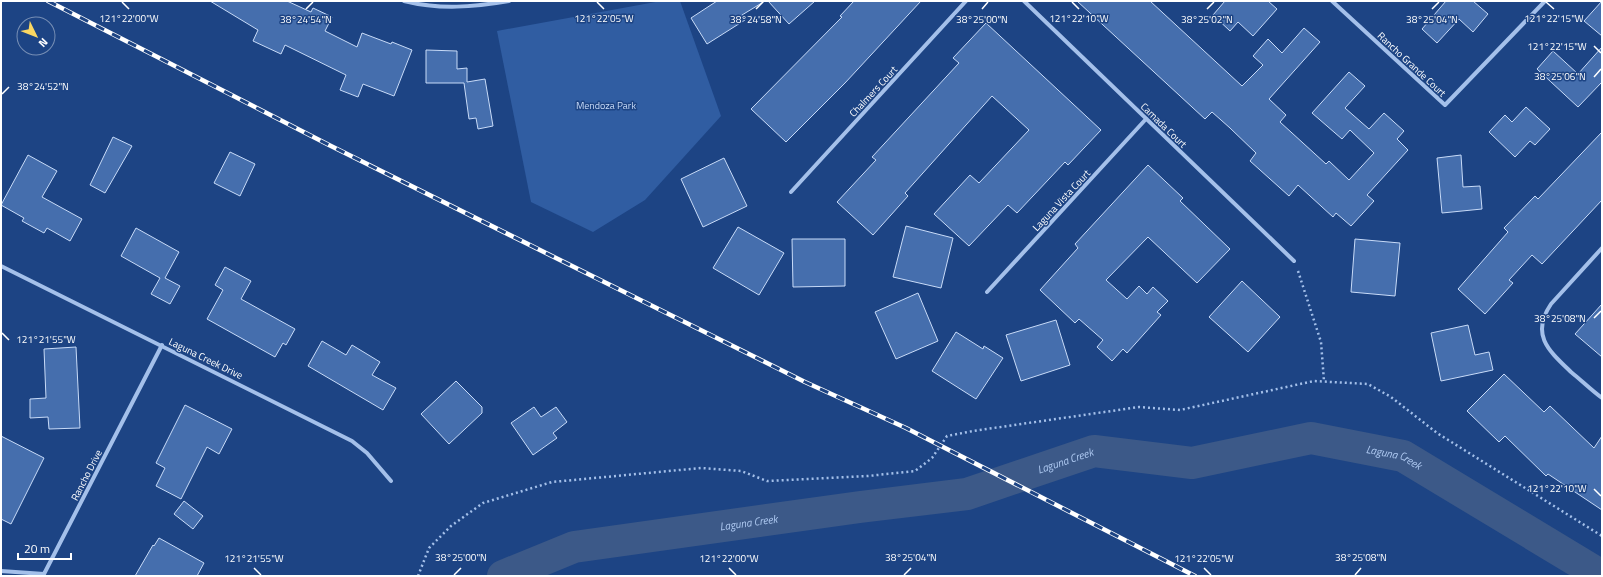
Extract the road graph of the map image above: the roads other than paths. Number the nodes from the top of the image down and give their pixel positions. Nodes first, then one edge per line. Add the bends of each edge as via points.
1 (404, 1) edge
2 (436, 1) edge
3 (509, 1) edge
4 (966, 1) edge
5 (1024, 1) edge
6 (1332, 1) edge
7 (1545, 1) edge
8 (435, 7) junction
9 (1146, 119) junction
10 (791, 192) dead end
11 (1602, 248) edge
12 (1294, 261) road end
13 (1, 266) edge
14 (987, 292) dead end
15 (162, 345) junction
16 (1602, 398) edge
17 (391, 481) dead end
18 (1, 571) edge

1 - 8 street
2 - 8 street
3 - 8 street via 468,7
4 - 10 street, Chalmers Court
5 - 9 street, Camada Court
6 - 7 street, Rancho Grande Court via 1445,105
9 - 12 street, Camada Court
9 - 14 street, Laguna Vista Court
11 - 16 street via 1551,304 1546,312 1542,332 1543,340 1554,356
13 - 15 street, Laguna Creek Drive
15 - 17 street, Laguna Creek Drive via 352,441 367,452
15 - 18 street, Rancho Drive via 44,574

